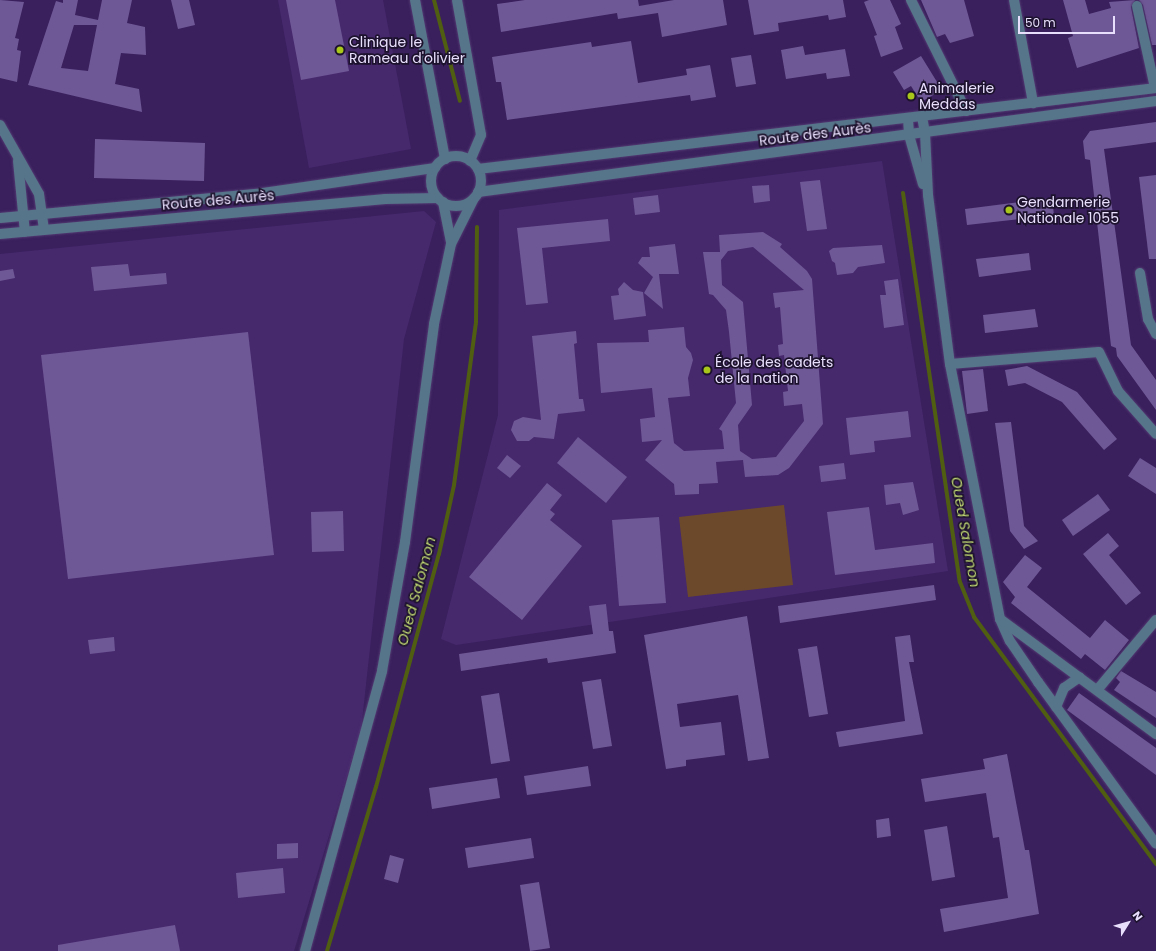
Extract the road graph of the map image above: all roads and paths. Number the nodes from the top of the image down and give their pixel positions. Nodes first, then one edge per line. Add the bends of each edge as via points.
1 (415, 0) edge
2 (457, 0) edge
3 (911, 0) edge
4 (1014, 0) edge
5 (1137, 6) dead end
6 (1156, 88) edge
7 (1156, 101) edge
8 (1033, 103) junction
9 (966, 111) junction
10 (922, 117) junction
11 (908, 119) junction
12 (0, 126) edge
13 (925, 133) junction
14 (909, 135) junction
15 (18, 159) junction
16 (445, 159) junction
17 (470, 161) junction
18 (435, 168) junction
19 (478, 169) junction
20 (476, 195) junction
21 (440, 200) junction
22 (928, 201) junction
23 (42, 214) junction
24 (23, 216) junction
25 (0, 218) edge
26 (44, 230) junction
27 (25, 232) junction
28 (0, 234) edge
29 (451, 244) junction
30 (1140, 273) dead end
31 (1156, 334) edge
32 (950, 364) junction
33 (1154, 428) edge
34 (1000, 619) junction
35 (1156, 620) edge
36 (1080, 676) junction
37 (1098, 688) junction
38 (1056, 707) junction
39 (1156, 734) edge
40 (1156, 844) edge
41 (305, 951) edge

1 - 16 street
2 - 17 street via 481,135
3 - 9 street
4 - 8 street
5 - 6 street, Route des Aurès
6 - 8 street, Route des Aurès
7 - 13 street, Route des Aurès
8 - 9 street, Route des Aurès
9 - 10 street, Route des Aurès
10 - 11 street, Route des Aurès
10 - 13 street
11 - 14 street
11 - 19 street, Route des Aurès
12 - 15 street
13 - 14 street, Route des Aurès
13 - 22 street
14 - 20 street, Route des Aurès
14 - 22 street
15 - 23 street via 39,194
15 - 24 street
16 - 17 street via 458,156
16 - 18 street
17 - 19 street
18 - 21 street via 432,183
18 - 23 street, Route des Aurès via 263,193
19 - 20 street via 481,176
20 - 21 street via 456,206
20 - 29 street
21 - 26 street, Route des Aurès via 385,199
21 - 29 street
22 - 32 street
23 - 24 street, Route des Aurès
23 - 26 street
24 - 25 street, Route des Aurès
24 - 27 street
26 - 27 street, Route des Aurès
27 - 28 street, Route des Aurès
29 - 41 street via 430,346 405,542 391,628 372,708
30 - 31 street via 1148,319
32 - 33 street via 1099,352 1118,391
32 - 34 street
34 - 36 street
34 - 38 street via 1010,641
35 - 37 street
36 - 37 street
36 - 38 street via 1064,688
37 - 39 street
38 - 40 street

